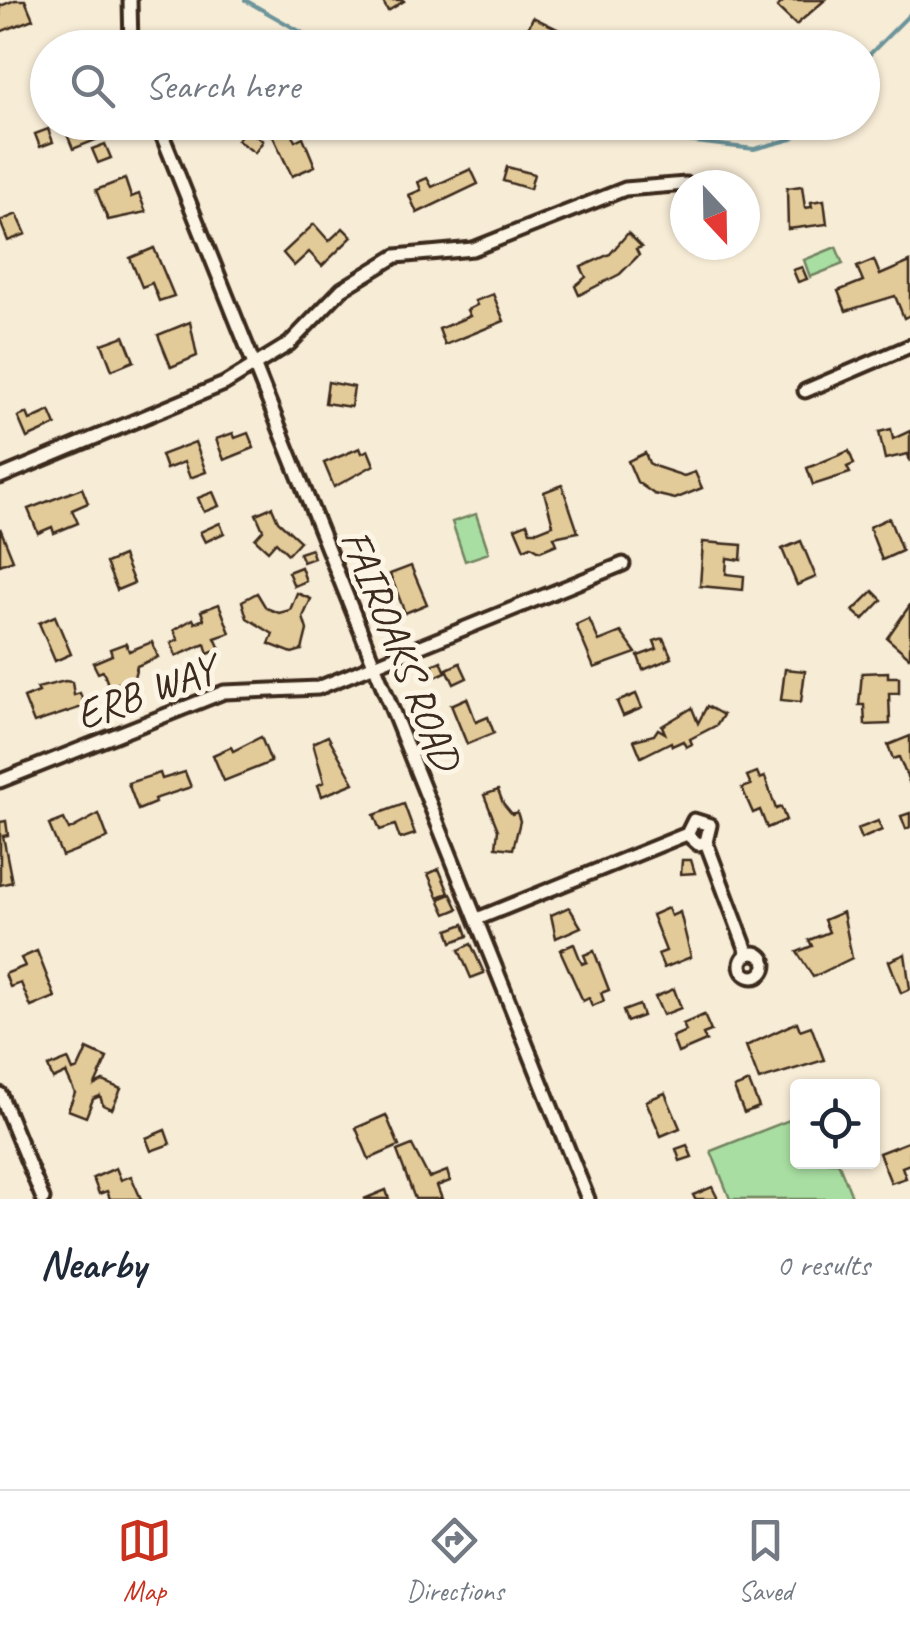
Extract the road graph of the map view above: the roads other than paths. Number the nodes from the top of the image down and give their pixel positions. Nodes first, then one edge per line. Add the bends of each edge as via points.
1 (130, 0) edge
2 (131, 30) edge
3 (164, 140) edge
4 (670, 185) edge
5 (910, 346) edge
6 (254, 366) junction
7 (805, 390) dead end
8 (0, 477) edge
9 (623, 564) dead end
10 (374, 667) junction
11 (0, 781) edge
12 (687, 834) junction
13 (706, 842) junction
14 (477, 920) junction
15 (748, 954) dead end
16 (0, 1094) edge
17 (43, 1199) edge
18 (588, 1199) edge

1 - 2 street
3 - 6 street, FAIROAKS ROAD
4 - 6 street via 625,189 473,249 396,256 342,289 289,344
5 - 7 street
6 - 8 street
6 - 10 street, FAIROAKS ROAD
9 - 10 street, ERB WAY
10 - 11 street, ERB WAY via 318,688 224,692
10 - 14 street, FAIROAKS ROAD
12 - 13 street
12 - 13 street via 688,826 703,820 711,834
12 - 14 street
13 - 15 street
14 - 18 street, FAIROAKS ROAD
16 - 17 street

